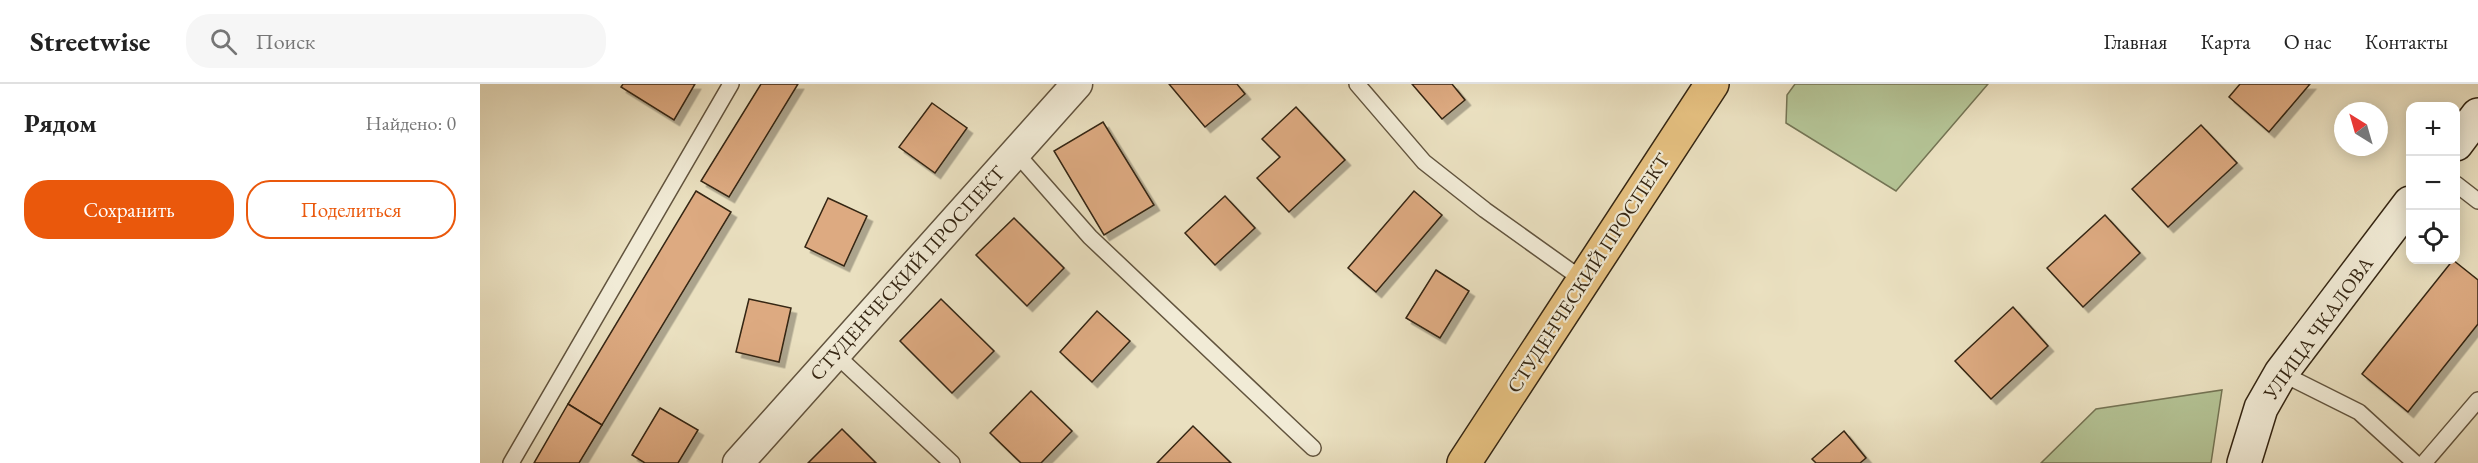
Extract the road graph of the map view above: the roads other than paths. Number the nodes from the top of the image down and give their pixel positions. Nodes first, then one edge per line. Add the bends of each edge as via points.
1 (731, 84) edge
2 (1077, 84) edge
3 (1357, 84) edge
4 (1712, 84) edge
5 (2478, 115) edge
6 (2460, 139) edge
7 (1016, 153) junction
8 (2460, 187) edge
9 (2478, 201) edge
10 (2406, 208) edge
11 (1583, 280) junction
12 (835, 354) junction
13 (2281, 373) junction
14 (2478, 400) edge
15 (1313, 448) dead end
16 (2402, 457) edge
17 (511, 463) edge
18 (738, 463) edge
19 (952, 463) edge
20 (1464, 463) edge
21 (2244, 463) edge
22 (2415, 463) edge
23 (2424, 463) edge

1 - 17 lane
2 - 7 street, СТУДЕНЧЕСКИЙ ПРОСПЕКТ
3 - 11 lane via 1424,162
4 - 11 highway, СТУДЕНЧЕСКИЙ ПРОСПЕКТ
5 - 6 main road
7 - 12 street, СТУДЕНЧЕСКИЙ ПРОСПЕКТ
7 - 15 lane via 1090,237
8 - 9 lane
10 - 13 main road, УЛИЦА ЧКАЛОВА
11 - 20 highway, СТУДЕНЧЕСКИЙ ПРОСПЕКТ
12 - 18 street, СТУДЕНЧЕСКИЙ ПРОСПЕКТ
12 - 19 lane
13 - 16 lane via 2359,411
13 - 21 main road, УЛИЦА ЧКАЛОВА via 2261,408
14 - 23 lane
16 - 22 lane

